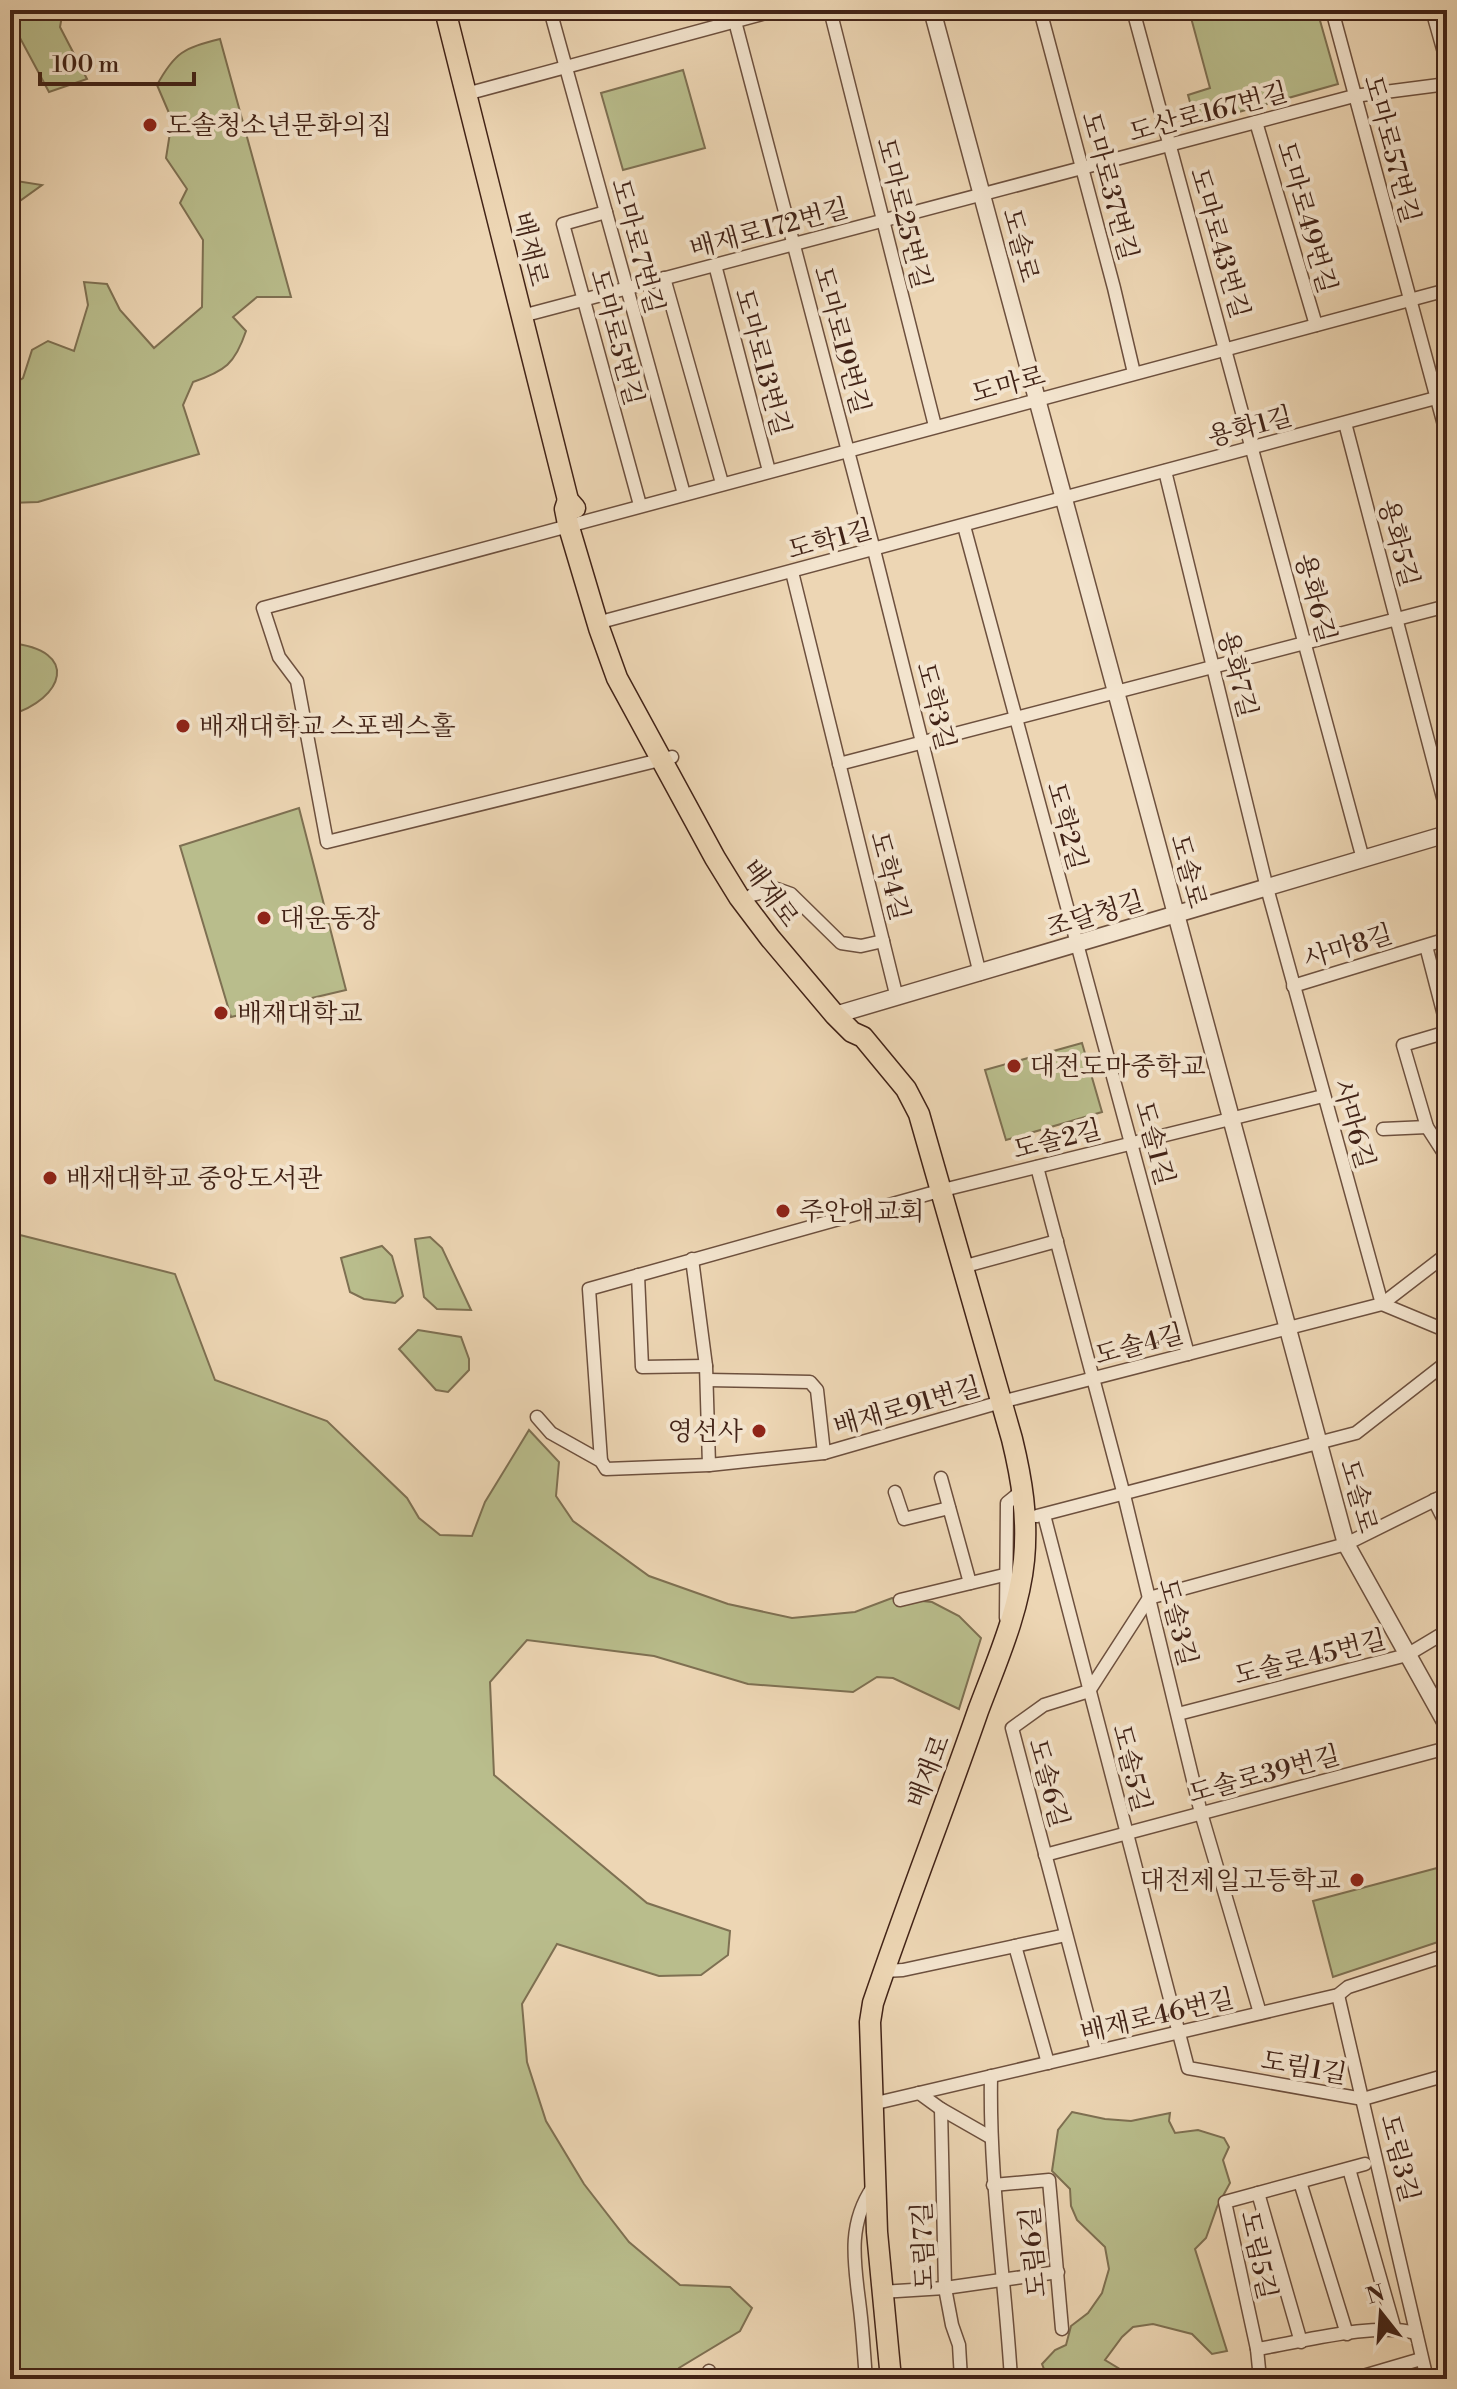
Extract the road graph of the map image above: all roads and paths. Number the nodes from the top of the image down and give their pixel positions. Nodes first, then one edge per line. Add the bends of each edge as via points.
1 (445, 10) edge
2 (550, 10) edge
3 (777, 10) edge
4 (830, 10) edge
5 (932, 10) edge
6 (1040, 10) edge
7 (1133, 10) edge
8 (1332, 10) edge
9 (1432, 10) edge
10 (733, 16) edge
11 (1447, 63) edge
12 (566, 67) junction
13 (1447, 84) edge
14 (466, 94) junction
15 (1354, 96) junction
16 (1256, 122) junction
17 (1170, 145) junction
18 (1082, 168) junction
19 (982, 194) junction
20 (606, 212) junction
21 (883, 220) junction
22 (794, 244) junction
23 (715, 265) junction
24 (664, 278) junction
25 (627, 288) junction
26 (1447, 290) edge
27 (584, 300) junction
28 (1409, 300) junction
29 (522, 316) junction
30 (1316, 325) junction
31 (1227, 349) junction
32 (1134, 373) junction
33 (1442, 397) edge
34 (1037, 399) junction
35 (1345, 423) junction
36 (935, 426) junction
37 (1447, 436) edge
38 (1253, 448) junction
39 (848, 450) junction
40 (769, 471) junction
41 (1165, 471) junction
42 (722, 483) junction
43 (684, 494) junction
44 (1064, 499) junction
45 (640, 505) junction
46 (574, 523) junction
47 (964, 526) junction
48 (874, 550) junction
49 (792, 572) junction
50 (1447, 606) edge
51 (608, 620) junction
52 (1396, 620) junction
53 (1306, 643) junction
54 (1213, 667) junction
55 (1116, 692) junction
56 (1015, 718) junction
57 (922, 743) junction
58 (667, 759) junction
59 (839, 764) junction
60 (1447, 813) edge
61 (1447, 834) edge
62 (1363, 859) junction
63 (1267, 888) junction
64 (752, 895) junction
65 (1176, 915) junction
66 (1447, 939) edge
67 (883, 941) junction
68 (1078, 945) junction
69 (1426, 946) junction
70 (980, 974) junction
71 (1293, 986) junction
72 (897, 998) junction
73 (842, 1014) junction
74 (1447, 1030) edge
75 (1323, 1096) junction
76 (1231, 1118) junction
77 (1427, 1127) junction
78 (1383, 1129) dead end
79 (1132, 1143) junction
80 (1447, 1158) edge
81 (1037, 1167) junction
82 (939, 1191) junction
83 (1057, 1241) junction
84 (1447, 1254) edge
85 (692, 1259) junction
86 (962, 1267) junction
87 (638, 1275) junction
88 (1382, 1304) junction
89 (1288, 1328) junction
90 (1447, 1331) edge
91 (1188, 1354) junction
92 (1447, 1362) edge
93 (706, 1366) junction
94 (1092, 1379) junction
95 (707, 1380) junction
96 (1001, 1402) junction
97 (537, 1417) dead end
98 (1319, 1443) junction
99 (824, 1453) junction
100 (601, 1461) junction
101 (709, 1465) junction
102 (941, 1478) dead end
103 (1024, 1489) junction
104 (895, 1492) dead end
105 (1447, 1494) edge
106 (1124, 1495) junction
107 (1434, 1500) junction
108 (949, 1508) junction
109 (1035, 1517) junction
110 (1447, 1526) edge
111 (1346, 1544) junction
112 (1004, 1575) junction
113 (970, 1583) junction
114 (1149, 1598) junction
115 (900, 1600) dead end
116 (1447, 1631) edge
117 (1006, 1633) junction
118 (1407, 1655) junction
119 (1089, 1691) junction
120 (1178, 1714) junction
121 (1447, 1725) edge
122 (1447, 1748) edge
123 (1201, 1813) junction
124 (1126, 1835) junction
125 (1045, 1855) junction
126 (1066, 1935) junction
127 (1015, 1946) junction
128 (1447, 1955) edge
129 (884, 1971) junction
130 (1338, 1995) junction
131 (1260, 2013) junction
132 (1178, 2032) junction
133 (1097, 2051) junction
134 (1048, 2063) junction
135 (1447, 2075) edge
136 (991, 2076) junction
137 (919, 2093) junction
138 (1363, 2099) junction
139 (872, 2104) junction
140 (941, 2109) junction
141 (990, 2137) junction
142 (1365, 2164) dead end
143 (1349, 2169) junction
144 (1300, 2182) junction
145 (875, 2185) junction
146 (993, 2185) junction
147 (1258, 2193) junction
148 (877, 2232) junction
149 (853, 2239) junction
150 (1058, 2272) junction
151 (1001, 2278) junction
152 (945, 2288) junction
153 (881, 2292) junction
154 (1062, 2329) dead end
155 (1395, 2330) junction
156 (1416, 2333) junction
157 (1347, 2334) junction
158 (1301, 2342) junction
159 (1257, 2349) junction
160 (1421, 2359) junction
161 (866, 2379) edge
162 (891, 2379) edge
163 (961, 2379) edge
164 (1011, 2379) edge
165 (1260, 2379) edge
166 (1353, 2379) edge
167 (1427, 2379) edge

1 - 14 main road, 배재로
2 - 12 street, 도마로7번길
3 - 10 street
4 - 21 street, 도마로25번길
5 - 19 street, 도솔로
6 - 18 street, 도마로37번길
7 - 17 street, 도마로43번길
8 - 15 street, 도마로57번길
9 - 11 street
10 - 12 street
10 - 22 street, 도마로19번길
12 - 14 street
12 - 20 street, 도마로7번길
13 - 15 street, 도산로167번길
14 - 29 main road, 배재로
15 - 16 street, 도산로167번길
15 - 28 street, 도마로57번길
16 - 17 street, 도산로167번길
16 - 30 street, 도마로49번길
17 - 18 street, 도산로167번길
17 - 31 street, 도마로43번길
18 - 19 street, 도산로167번길
18 - 32 street, 도마로37번길
19 - 21 street, 배재로172번길
19 - 34 street, 도솔로
20 - 25 street, 도마로7번길
20 - 27 street, 도마로5번길 via 563,224
21 - 22 street, 배재로172번길
21 - 36 street, 도마로25번길
22 - 23 street, 배재로172번길
22 - 39 street, 도마로19번길
23 - 24 street, 배재로172번길
23 - 40 street, 도마로13번길
24 - 25 street, 배재로172번길
24 - 42 street
25 - 27 street, 배재로172번길
25 - 43 street, 도마로7번길
26 - 28 street, 도마로
27 - 29 street, 배재로172번길
27 - 45 street, 도마로5번길
28 - 30 street, 도마로
28 - 33 street, 도마로57번길
29 - 46 main road, 배재로
30 - 31 street, 도마로
31 - 32 street, 도마로
31 - 38 street, 용화6길
32 - 34 street, 도마로
33 - 35 street, 용화1길
33 - 37 street, 도마로57번길
34 - 36 street, 도마로
34 - 44 street, 도솔로
35 - 38 street, 용화1길
35 - 52 street, 용화5길
36 - 39 street, 도마로
38 - 41 street, 용화1길
38 - 53 street, 용화6길
39 - 40 street, 도마로
39 - 48 street, 도학3길
40 - 42 street, 도마로
41 - 44 street, 용화1길
41 - 54 street, 용화7길
42 - 43 street, 도마로
43 - 45 street, 도마로
44 - 47 street, 도학1길
44 - 55 street, 도솔로
45 - 46 street, 도마로
46 - 51 main road, 배재로
46 - 58 main road, 배재로 via 617,678
46 - 58 street via 263,608 279,657 297,681 327,842
47 - 48 street, 도학1길
47 - 56 street, 도학2길
48 - 49 street, 도학1길
48 - 57 street, 도학3길
49 - 51 street, 도학1길
49 - 59 street, 도학4길
50 - 52 street
51 - 58 main road, 배재로
52 - 53 street
52 - 60 street, 용화5길
53 - 54 street
53 - 62 street, 용화6길
54 - 55 street
54 - 63 street, 용화7길
55 - 56 street
55 - 65 street, 도솔로
56 - 57 street
56 - 68 street, 도학2길
57 - 59 street
57 - 70 street, 도학3길
58 - 64 main road, 배재로
58 - 73 main road, 배재로 via 739,897
59 - 67 street, 도학4길
61 - 62 street, 조달청길
62 - 63 street, 조달청길
63 - 65 street, 조달청길
63 - 71 street, 사마6길
64 - 67 street via 777,889 791,894 841,943
64 - 73 main road, 배재로
65 - 68 street, 조달청길
65 - 76 street, 도솔로
66 - 69 street
67 - 72 street, 도학4길
68 - 70 street, 조달청길
68 - 79 street, 도솔1길
69 - 71 street, 사마8길
69 - 74 street, 사마8길
70 - 72 street, 조달청길
71 - 75 street, 사마6길
72 - 73 street, 조달청길
73 - 82 main road, 배재로 via 852,1032 863,1037 906,1089 919,1114
74 - 77 street via 1403,1045
75 - 76 street, 도솔2길
75 - 88 street, 사마6길
76 - 79 street, 도솔2길
76 - 89 street, 도솔로
77 - 78 street
77 - 80 street
79 - 81 street, 도솔2길
79 - 91 street, 도솔1길
81 - 82 street, 도솔2길
81 - 83 street, 도솔3길
82 - 85 street
82 - 86 main road, 배재로
83 - 86 street
83 - 94 street, 도솔3길
84 - 88 street
85 - 87 street
85 - 93 street
86 - 96 main road, 배재로
87 - 93 street via 642,1367
87 - 100 street via 589,1289
88 - 89 street, 도솔4길
88 - 90 street
89 - 91 street, 도솔4길
89 - 98 street, 도솔로
91 - 94 street, 도솔4길
92 - 98 street via 1356,1433
93 - 95 street
94 - 96 street, 도솔4길
94 - 106 street, 도솔3길
95 - 99 street, 배재로91번길 via 810,1382 817,1390
95 - 101 street
96 - 99 street, 배재로91번길
96 - 103 main road, 배재로
97 - 100 street, 배재로91번길 via 551,1433
98 - 106 street
98 - 111 street, 도솔로
99 - 101 street, 배재로91번길
100 - 101 street, 배재로91번길 via 606,1469
102 - 108 street
103 - 109 main road, 배재로
103 - 112 street via 1007,1503
104 - 108 street via 904,1519
105 - 107 street
106 - 109 street
106 - 114 street, 도솔3길
107 - 110 street
107 - 111 street
108 - 113 street
109 - 117 main road, 배재로
109 - 119 street, 도솔5길
111 - 114 street
111 - 118 street, 도솔로
112 - 113 street
112 - 117 street
113 - 115 street
114 - 119 street
114 - 120 street, 도솔3길
116 - 118 street, 도솔로45번길
117 - 129 main road, 배재로
118 - 120 street, 도솔로45번길
118 - 121 street, 도솔로
119 - 124 street, 도솔5길
119 - 125 street, 도솔6길 via 1044,1705 1012,1728
120 - 123 street, 도솔3길
122 - 123 street, 도솔로39번길
123 - 124 street, 도솔로39번길
123 - 131 street, 도솔3길
124 - 125 street, 도솔로39번길
124 - 132 street, 도솔5길
125 - 126 street, 도솔6길
126 - 127 street
126 - 133 street, 도솔6길
127 - 129 street
127 - 134 street
128 - 130 street, 배재로46번길 via 1348,1987
129 - 139 main road, 배재로 via 870,2022
130 - 131 street, 배재로46번길
130 - 138 street, 도림3길
131 - 132 street, 배재로46번길
132 - 133 street, 배재로46번길
132 - 138 street, 도림1길 via 1188,2068
133 - 134 street, 배재로46번길
134 - 136 street, 배재로46번길
135 - 138 street, 도림1길
136 - 137 street, 배재로46번길
136 - 141 street, 도림6길
137 - 139 street, 배재로46번길
137 - 140 street
138 - 156 street, 도림3길
139 - 145 main road, 배재로
140 - 141 street
140 - 152 street, 도림7길
141 - 146 street, 도림6길
142 - 143 street, 도림5길
143 - 144 street, 도림5길
143 - 155 street
144 - 147 street, 도림5길
144 - 157 street
145 - 148 main road, 배재로
145 - 149 street via 864,2200
146 - 150 street, 도림6길 via 1049,2180
146 - 151 street, 도림6길
147 - 158 street, 도림5길
147 - 159 street, 도림5길 via 1225,2202
148 - 149 street via 867,2227
148 - 153 main road, 배재로
149 - 161 street
150 - 151 street
150 - 154 street, 도림6길
151 - 152 street
151 - 164 street, 도림6길
152 - 153 street
152 - 163 street, 도림7길
153 - 162 main road, 배재로
155 - 156 street
155 - 157 street
156 - 160 street, 도림3길
157 - 158 street
158 - 159 street
159 - 165 street, 도림5길
160 - 166 street
160 - 167 street, 도림3길

